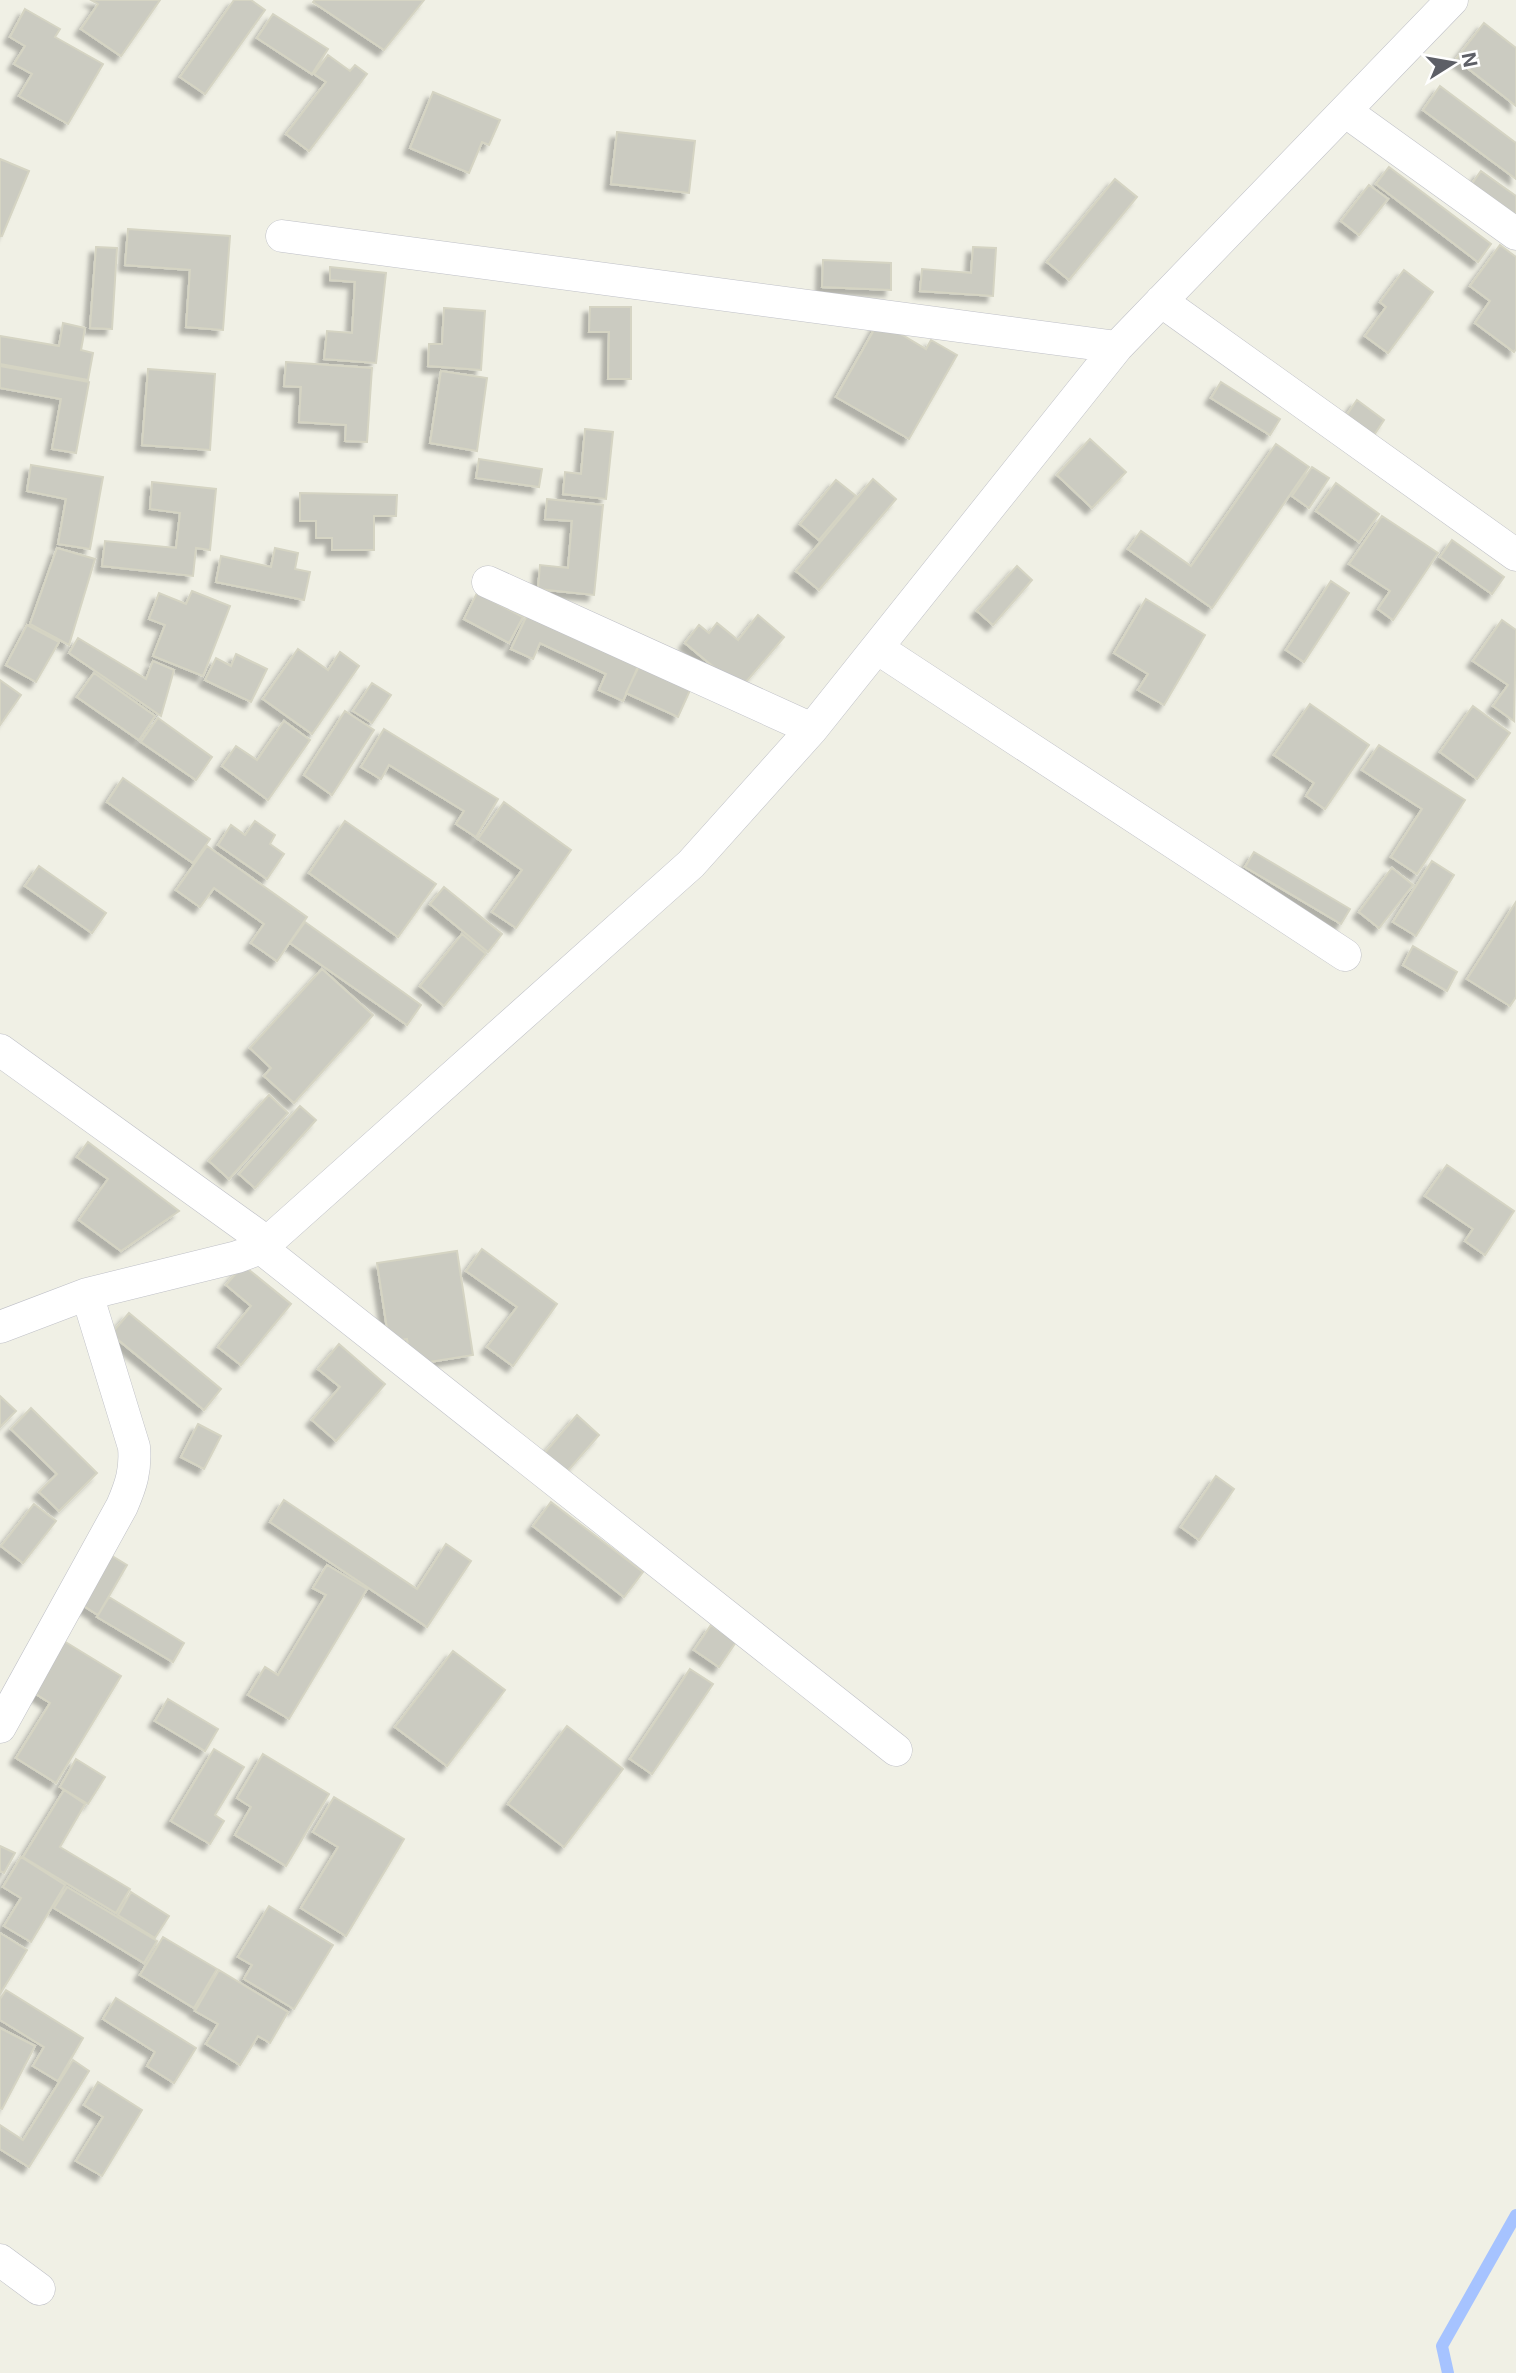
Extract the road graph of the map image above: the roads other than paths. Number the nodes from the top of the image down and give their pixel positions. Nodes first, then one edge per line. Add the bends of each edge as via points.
1 (1452, 0) edge
2 (1345, 111) junction
3 (1516, 234) edge
4 (282, 236) dead end
5 (1161, 302) junction
6 (1117, 346) junction
7 (1516, 555) edge
8 (488, 582) dead end
9 (877, 648) junction
10 (812, 729) junction
11 (1345, 955) dead end
12 (0, 1050) edge
13 (265, 1246) junction
14 (87, 1294) junction
15 (8, 1315) edge
16 (0, 1727) edge
17 (896, 1750) dead end
18 (0, 2260) edge
19 (39, 2289) dead end

1 - 2 street
2 - 3 street
2 - 5 street
4 - 6 street
5 - 6 street
5 - 7 street
6 - 9 street
8 - 10 street
9 - 10 street
9 - 11 street
10 - 13 street via 691,864
12 - 13 street
13 - 14 street
13 - 17 street
14 - 15 street
14 - 16 street via 134,1447 133,1482
18 - 19 street

